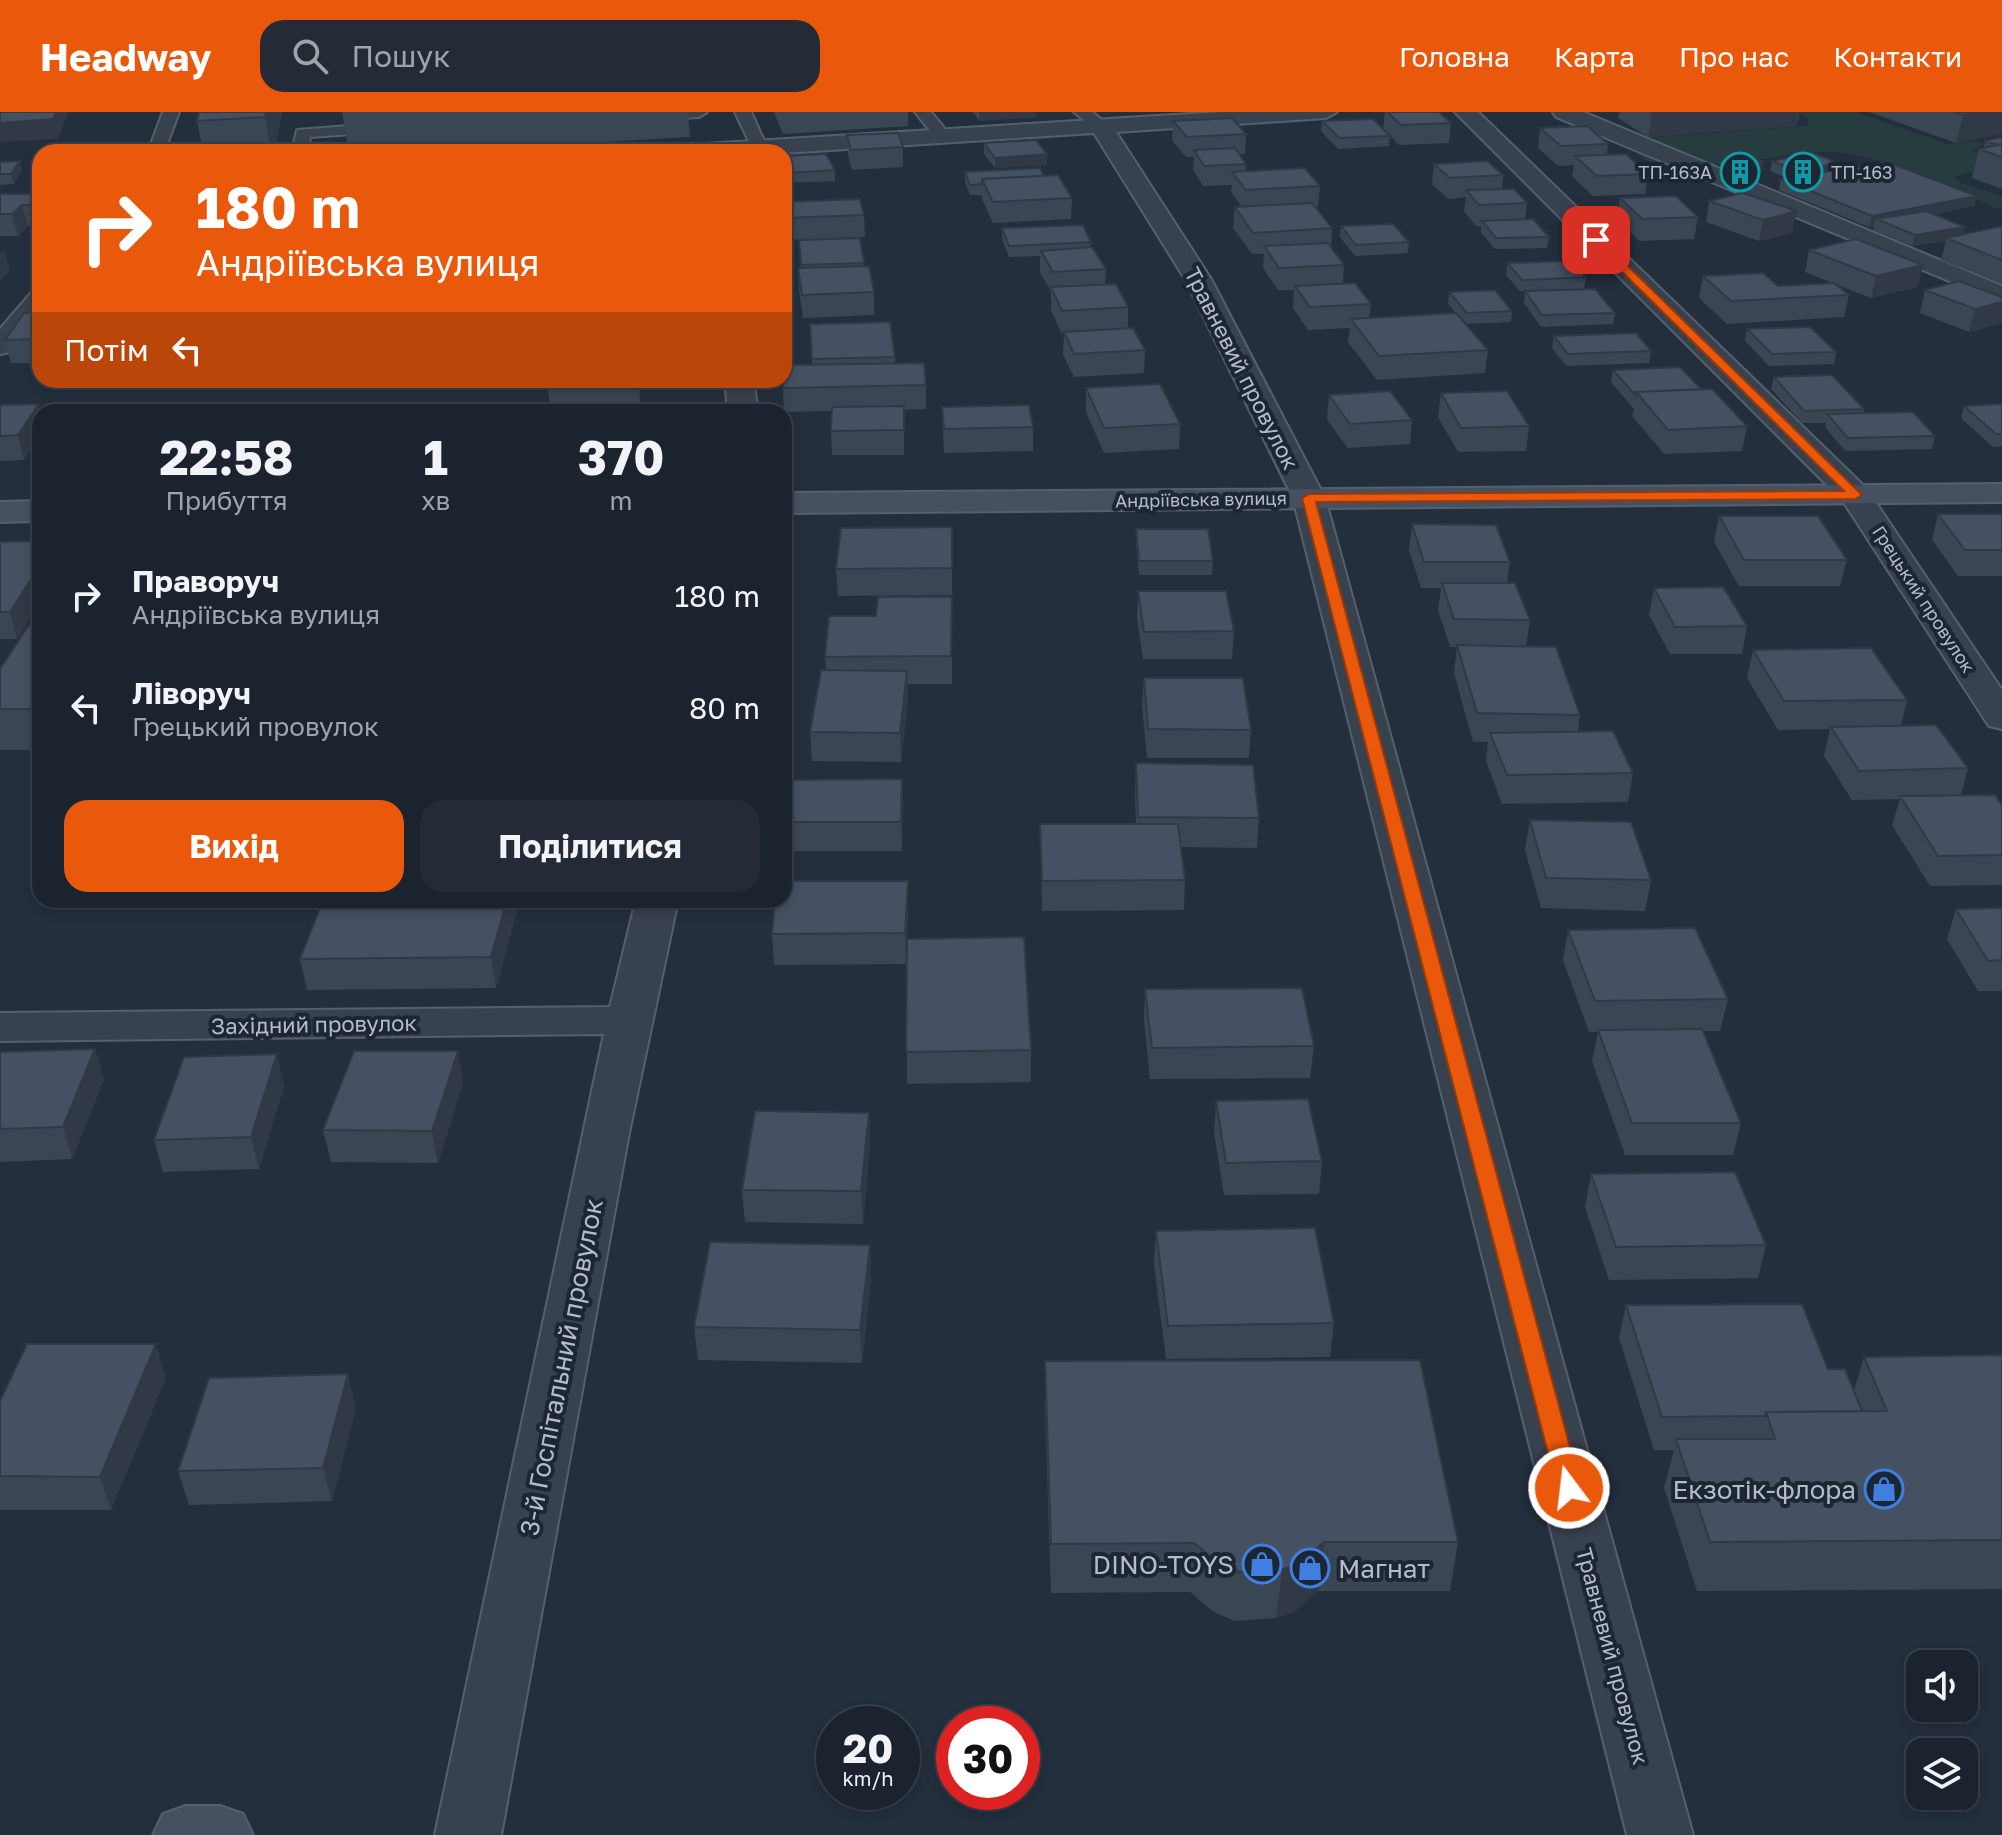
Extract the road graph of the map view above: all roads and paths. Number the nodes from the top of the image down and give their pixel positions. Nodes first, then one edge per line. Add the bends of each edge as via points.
1 (171, 112) edge
2 (308, 112) edge
3 (699, 112) edge
4 (743, 112) edge
5 (923, 112) edge
6 (1326, 112) edge
7 (1466, 112) edge
8 (1564, 112) edge
9 (623, 116) dead end
10 (1091, 119) edge
11 (409, 127) dead end
12 (303, 133) junction
13 (941, 134) junction
14 (159, 144) edge
15 (301, 144) edge
16 (758, 144) edge
17 (792, 145) edge
18 (2002, 295) edge
19 (32, 311) edge
20 (0, 346) edge
21 (2002, 493) edge
22 (1855, 495) junction
23 (1309, 498) junction
24 (792, 503) edge
25 (32, 511) edge
26 (0, 512) edge
27 (2002, 718) edge
28 (655, 908) edge
29 (627, 1020) junction
30 (0, 1027) edge
31 (186, 1835) edge
32 (205, 1835) edge
33 (220, 1835) edge
34 (468, 1835) edge
35 (1660, 1835) edge

1 - 14 lane
2 - 12 lane
3 - 9 lane
4 - 16 lane
5 - 13 lane
6 - 10 street
7 - 22 street, Грецький провулок
8 - 18 street
10 - 13 street
10 - 23 street, Травневий провулок via 1198,279
11 - 12 lane
12 - 15 lane
13 - 17 street
19 - 20 street
21 - 22 street, Андріївська вулиця
22 - 23 street, Андріївська вулиця
22 - 27 street, Грецький провулок
23 - 24 street, Андріївська вулиця
23 - 35 street, Травневий провулок
25 - 26 street
28 - 29 street, 3-й Госпітальний провулок
29 - 30 street, Західний провулок
29 - 34 street, 3-й Госпітальний провулок
31 - 32 street
32 - 33 street

